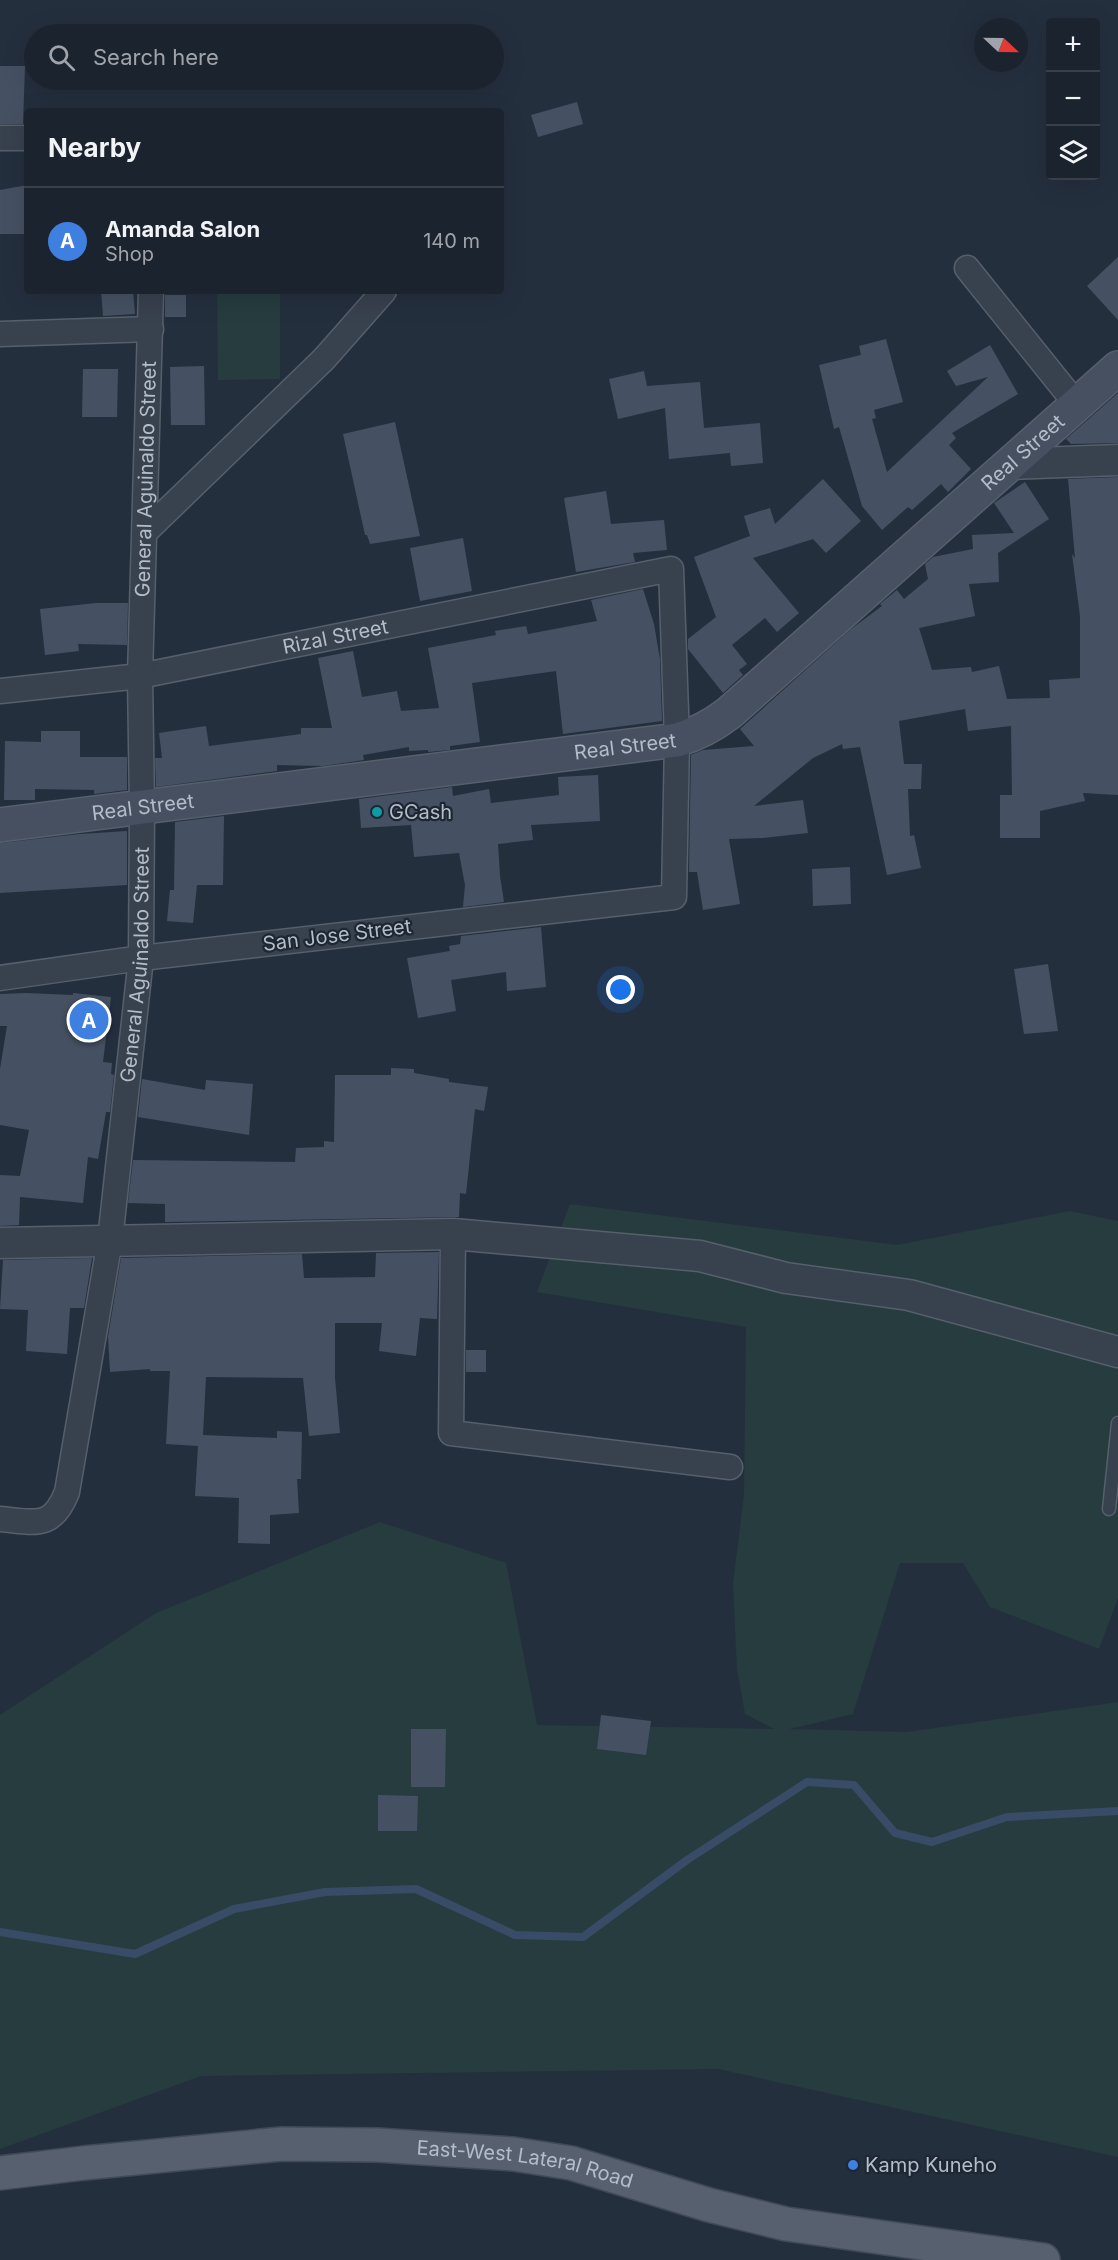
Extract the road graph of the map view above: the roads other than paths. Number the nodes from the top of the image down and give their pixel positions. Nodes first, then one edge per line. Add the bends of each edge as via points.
1 (0, 138) edge
2 (24, 138) edge
3 (967, 268) dead end
4 (151, 294) edge
5 (381, 294) edge
6 (151, 329) junction
7 (0, 334) edge
8 (1118, 368) edge
9 (1077, 405) junction
10 (1118, 460) edge
11 (1010, 464) junction
12 (145, 532) junction
13 (140, 676) junction
14 (0, 691) edge
15 (677, 740) junction
16 (142, 808) junction
17 (0, 825) edge
18 (141, 958) junction
19 (0, 978) edge
20 (453, 1234) junction
21 (110, 1240) junction
22 (0, 1243) edge
23 (1118, 1352) edge
24 (1118, 1424) edge
25 (730, 1467) dead end
26 (1109, 1509) dead end
27 (0, 1519) edge
28 (0, 2173) edge
29 (1043, 2260) edge

1 - 2 street
3 - 9 street
4 - 6 street, General Aguinaldo Street
5 - 12 street via 324,358
6 - 7 street
6 - 12 street, General Aguinaldo Street
8 - 9 main road, Real Street
9 - 11 main road, Real Street
10 - 11 street
11 - 15 main road, Real Street via 729,713 712,726
12 - 13 street, General Aguinaldo Street
13 - 14 street, Rizal Street
13 - 15 street, Rizal Street via 671,569
13 - 16 street, General Aguinaldo Street
15 - 16 main road, Real Street
15 - 18 street, San Jose Street via 674,897
16 - 17 main road, Real Street
16 - 18 street, General Aguinaldo Street
18 - 19 street, San Jose Street
18 - 21 street, General Aguinaldo Street
20 - 21 street
20 - 23 street via 700,1256 786,1278 909,1295
20 - 25 street via 451,1433
21 - 22 street
21 - 27 street, General Aguinaldo Street via 67,1492 61,1508 49,1520
24 - 26 lane
28 - 29 main road, East-West Lateral Road via 282,2144 377,2145 513,2154 593,2169 786,2224

